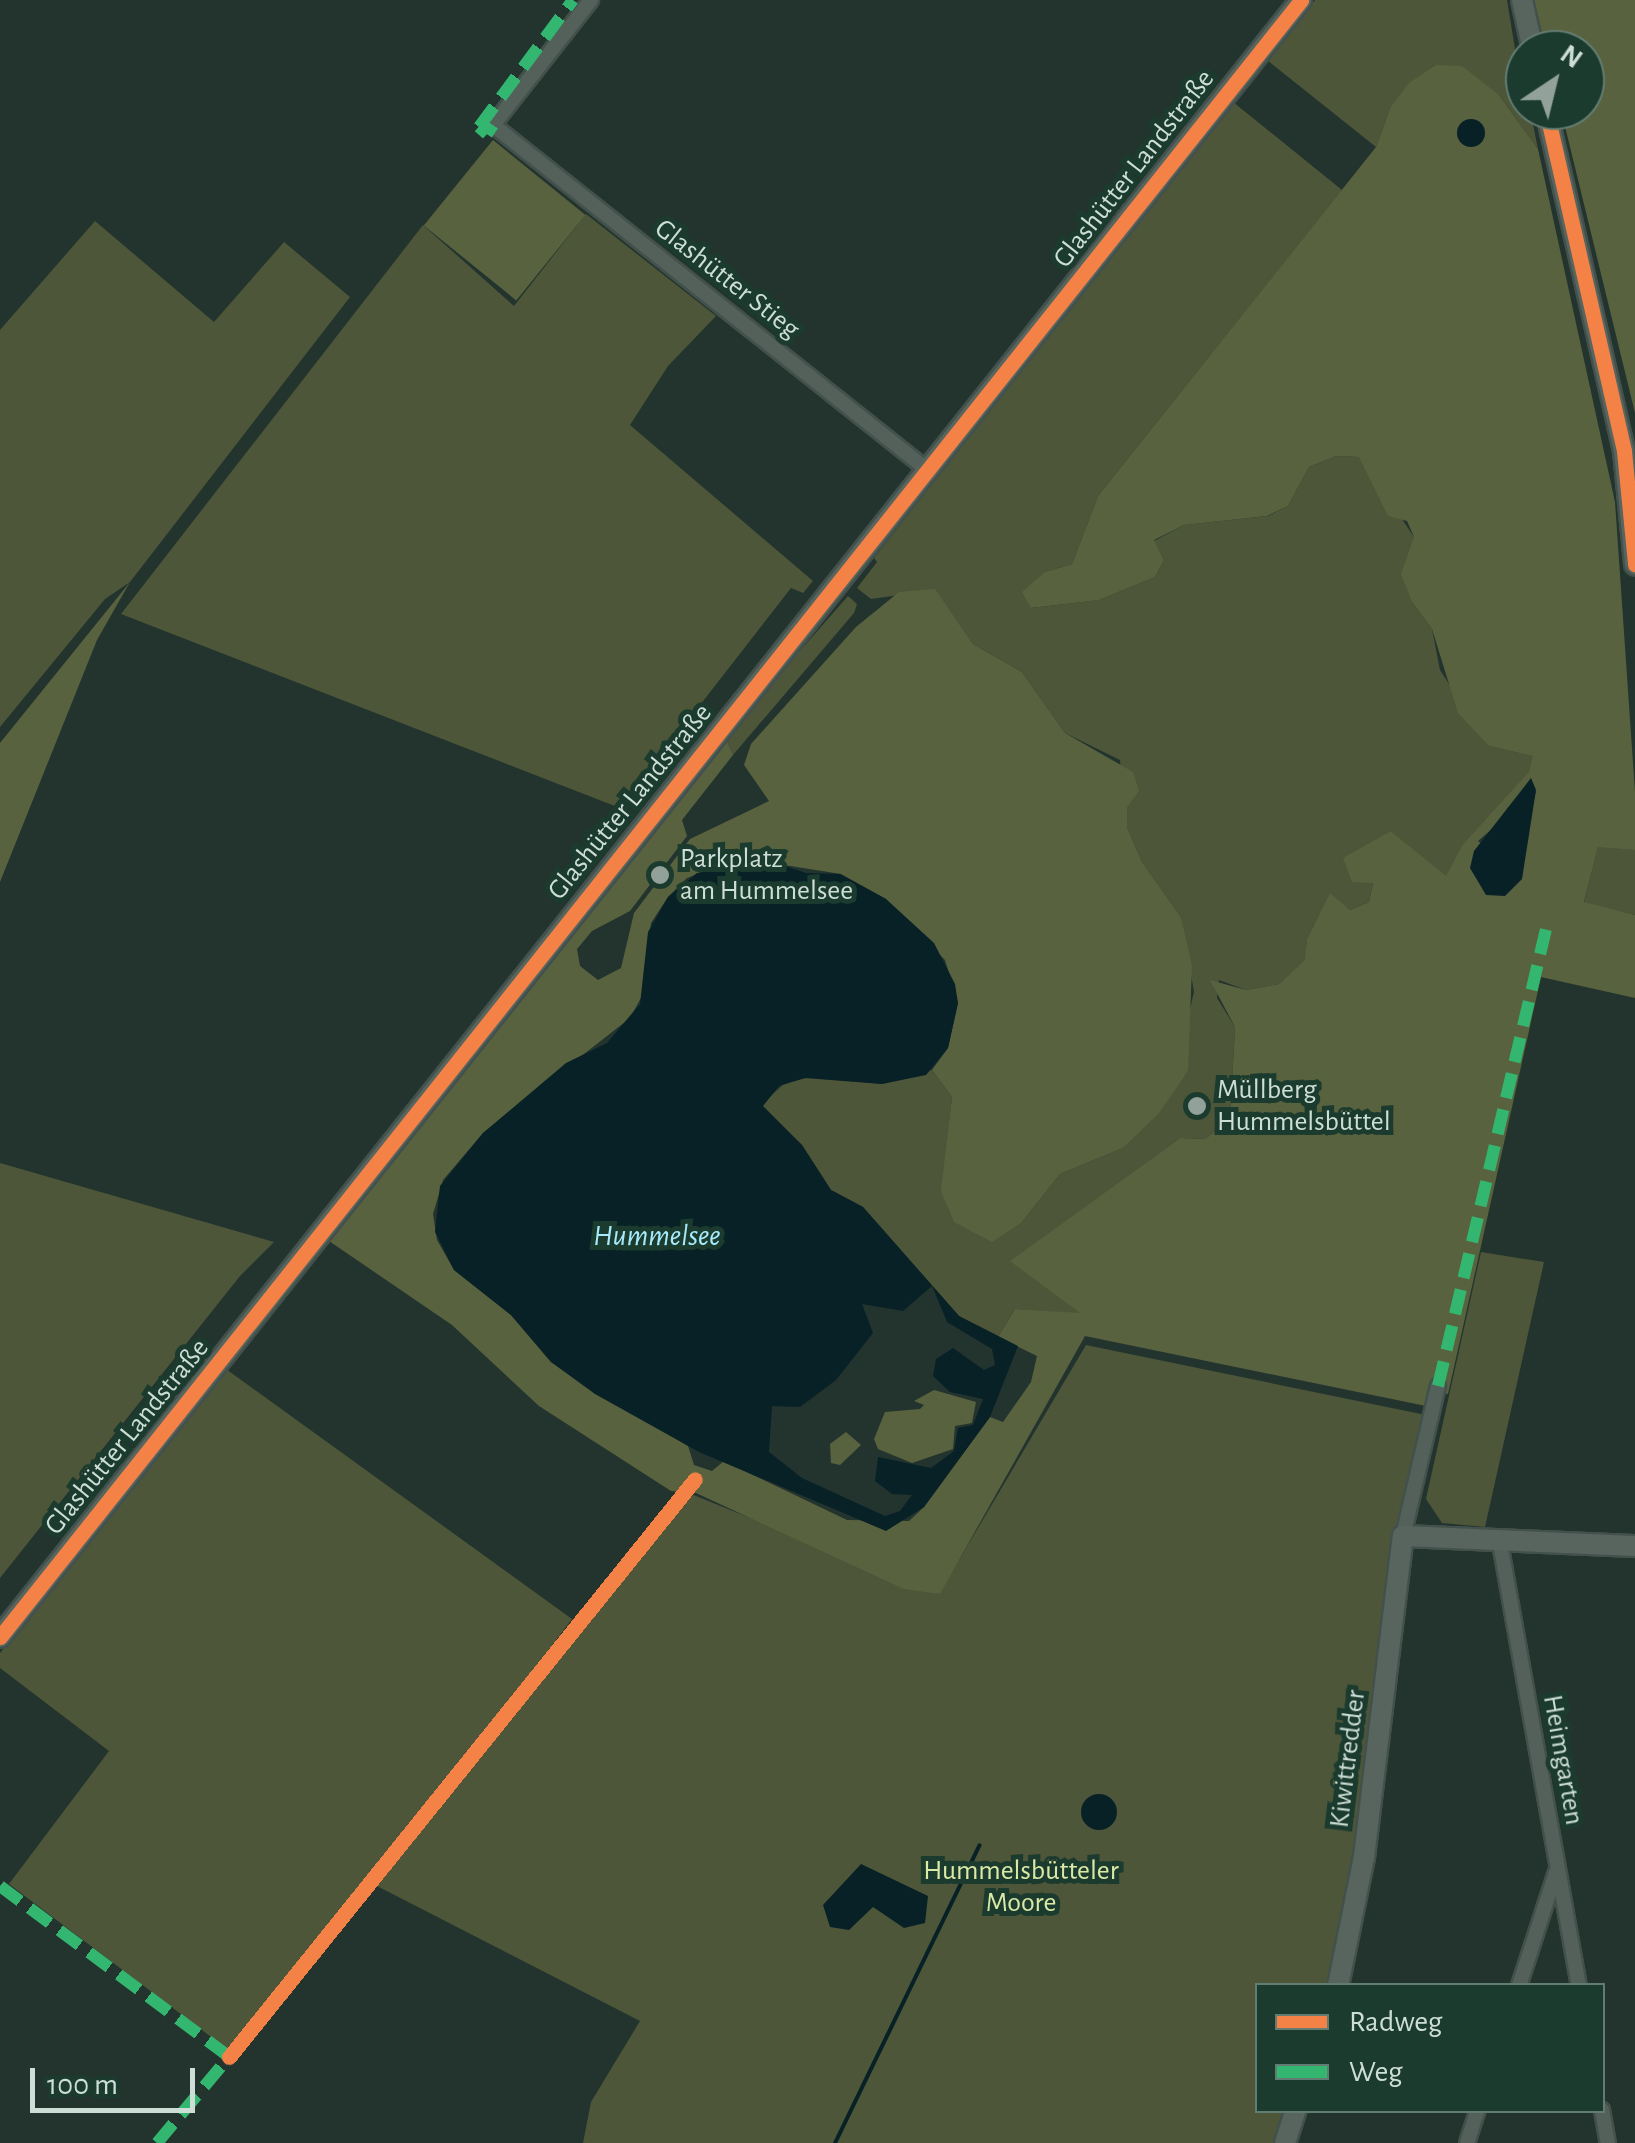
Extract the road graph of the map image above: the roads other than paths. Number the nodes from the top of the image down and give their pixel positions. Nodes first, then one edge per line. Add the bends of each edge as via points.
1 (591, 0) edge
2 (1300, 0) edge
3 (1522, 0) edge
4 (1528, 30) edge
5 (1551, 130) edge
6 (930, 472) junction
7 (1635, 564) edge
8 (1438, 1386) dead end
9 (1403, 1536) junction
10 (1500, 1543) junction
11 (1631, 1543) edge
12 (0, 1637) edge
13 (1557, 1869) junction
14 (1339, 1983) edge
15 (1520, 1983) edge
16 (1578, 1983) edge
17 (1295, 2113) edge
18 (1477, 2113) edge
19 (1603, 2113) edge
20 (1285, 2143) edge
21 (1467, 2143) edge
22 (1608, 2143) edge

1 - 6 street, Glashütter Stieg via 494,125
2 - 6 street, Glashütter Landstraße
3 - 4 street
5 - 7 street via 1624,451
6 - 12 street, Glashütter Landstraße
8 - 9 street, Kiwittredder
9 - 10 street
9 - 14 street, Kiwittredder via 1364,1857
10 - 11 street
10 - 13 street, Heimgarten
13 - 15 street
13 - 16 street, Heimgarten
17 - 20 street
18 - 21 street
19 - 22 street

